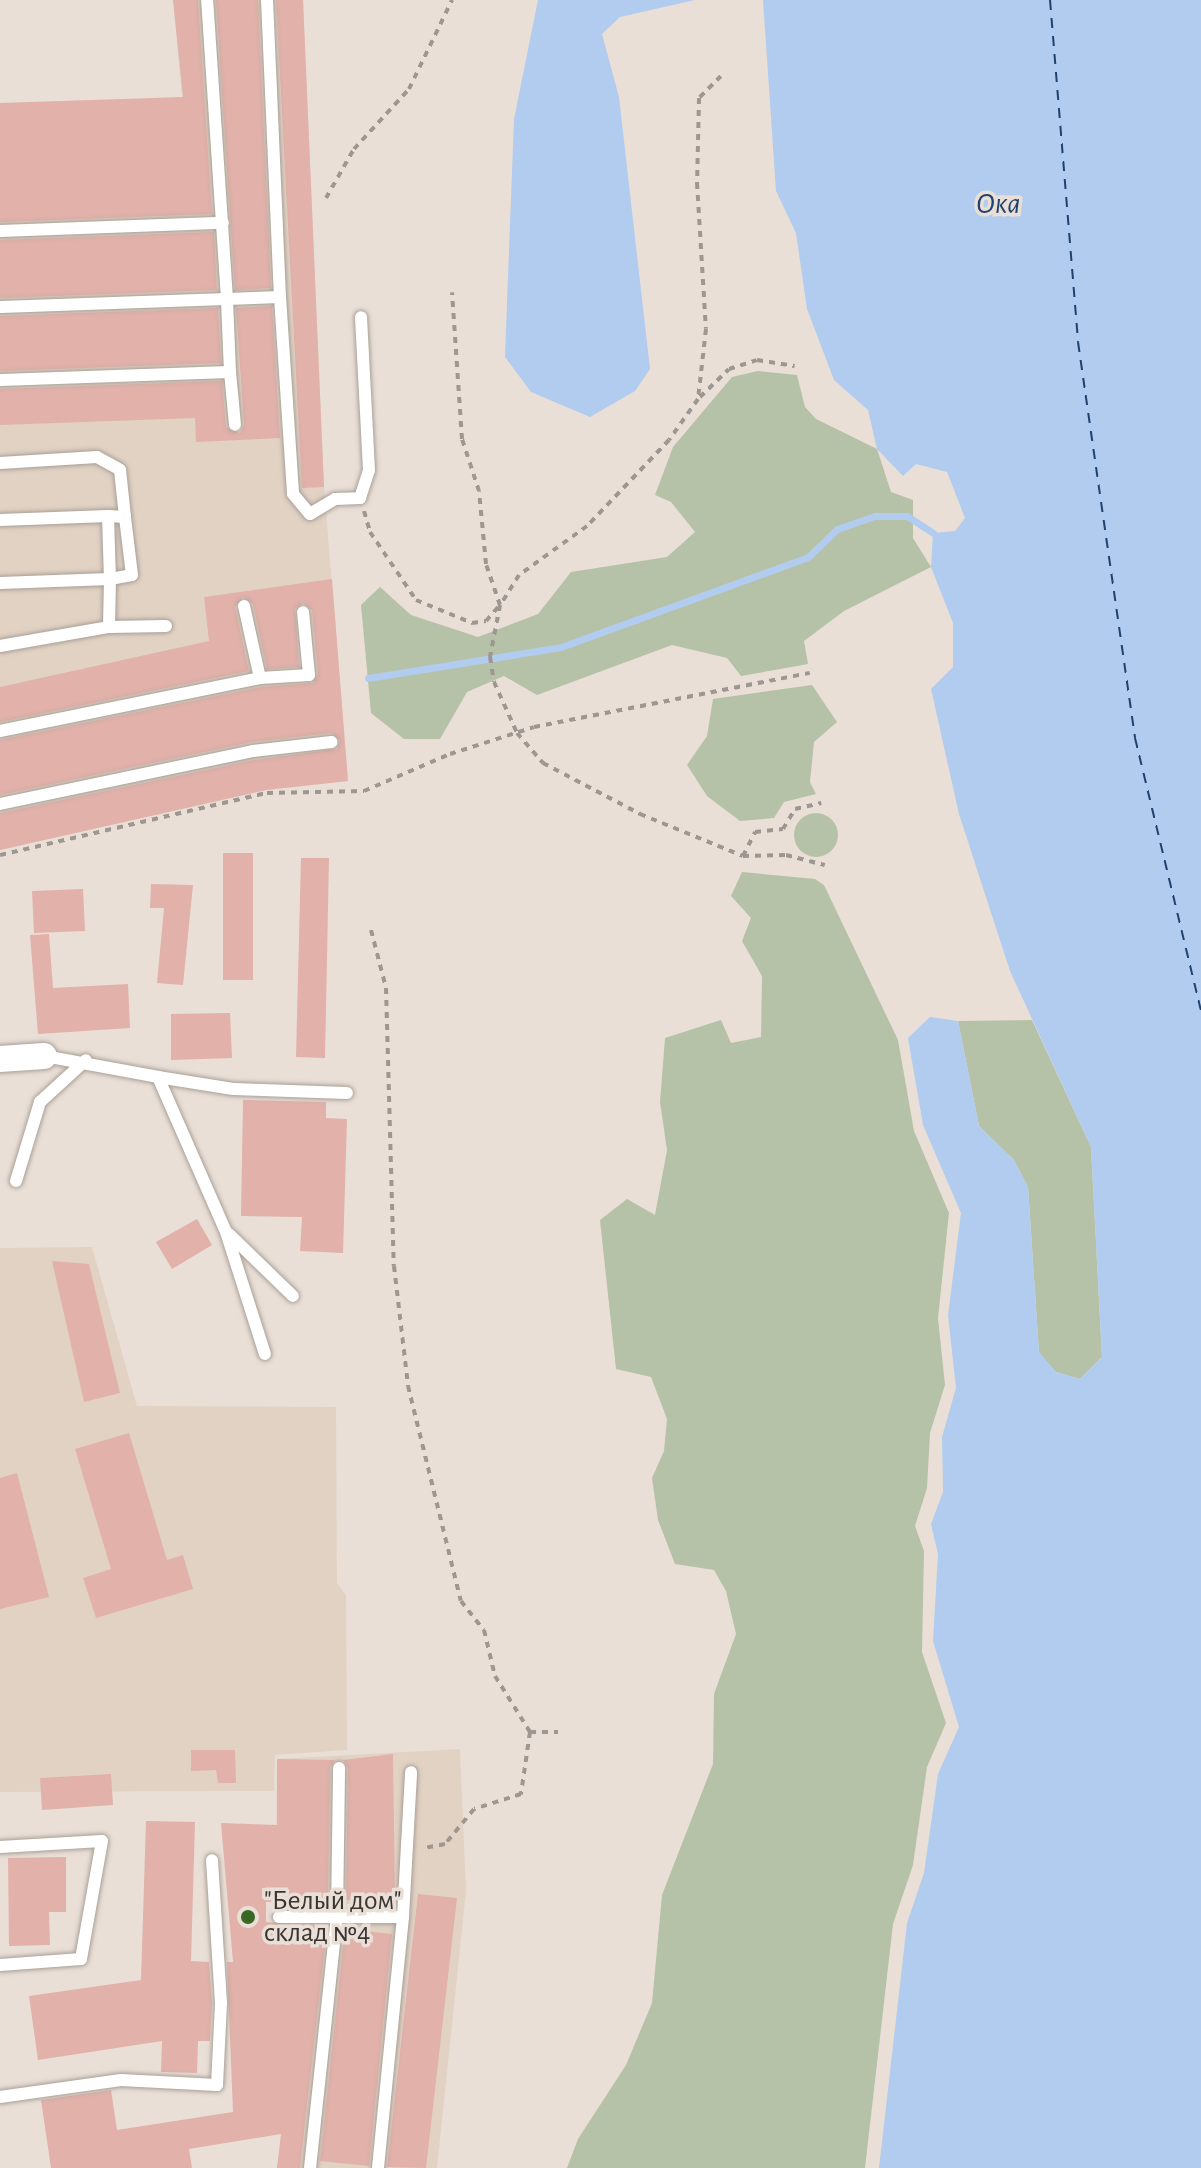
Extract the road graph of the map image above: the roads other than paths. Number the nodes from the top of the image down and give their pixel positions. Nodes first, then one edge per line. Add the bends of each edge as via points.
1 (207, 0) edge
2 (267, 0) edge
3 (223, 223) junction
4 (0, 231) edge
5 (280, 297) junction
6 (227, 299) junction
7 (0, 307) edge
8 (361, 317) dead end
9 (230, 372) junction
10 (0, 380) edge
11 (235, 425) dead end
12 (0, 463) edge
13 (108, 516) junction
14 (125, 517) junction
15 (0, 520) edge
16 (110, 579) junction
17 (0, 583) edge
18 (244, 606) dead end
19 (303, 612) dead end
20 (166, 626) dead end
21 (109, 627) junction
22 (0, 646) edge
23 (260, 678) junction
24 (0, 731) edge
25 (331, 742) dead end
26 (0, 804) edge
27 (44, 1056) joint
28 (0, 1059) edge
29 (86, 1060) junction
30 (158, 1077) junction
31 (347, 1093) dead end
32 (16, 1181) dead end
33 (226, 1232) junction
34 (293, 1296) dead end
35 (265, 1354) dead end
36 (339, 1768) dead end
37 (411, 1772) dead end
38 (0, 1847) edge
39 (212, 1860) dead end
40 (337, 1916) junction
41 (279, 1917) dead end
42 (403, 1917) junction
43 (0, 1965) edge
44 (0, 2097) edge
45 (310, 2168) edge
46 (378, 2168) edge

1 - 3 lane
2 - 5 lane
3 - 4 lane
3 - 6 lane
5 - 6 lane
5 - 8 lane via 293,494 310,514 335,499 360,498 369,470
6 - 7 lane
6 - 9 lane
9 - 10 lane
9 - 11 lane
12 - 14 lane via 97,457 120,470
13 - 14 lane
13 - 15 lane
13 - 16 lane
14 - 16 lane via 132,575
16 - 17 lane
16 - 21 lane
18 - 23 lane
19 - 23 lane via 309,675
20 - 21 lane
21 - 22 lane
23 - 24 lane
25 - 26 lane via 253,751
27 - 28 street
27 - 29 lane
29 - 30 lane
29 - 32 lane via 40,1102
30 - 31 lane via 233,1089
30 - 33 lane
33 - 34 lane
33 - 35 lane
36 - 40 lane
37 - 42 lane
38 - 43 lane via 102,1841 81,1959
39 - 44 lane via 221,2003 217,2085 121,2080
40 - 41 lane
40 - 42 lane
40 - 45 lane
42 - 46 lane

